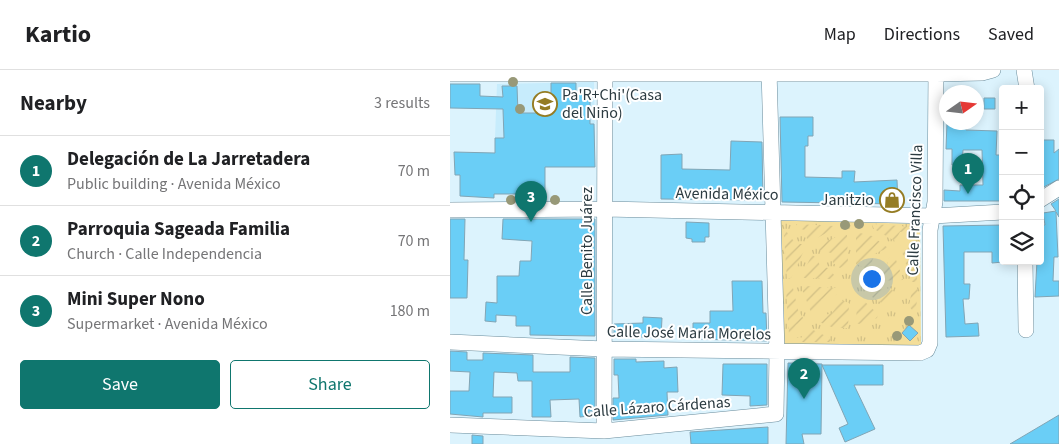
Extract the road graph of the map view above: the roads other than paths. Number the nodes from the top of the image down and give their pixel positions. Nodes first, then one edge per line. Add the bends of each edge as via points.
1 (993, 70) edge
2 (1024, 70) edge
3 (605, 72) edge
4 (769, 72) edge
5 (936, 72) edge
6 (450, 74) edge
7 (1026, 85) edge
8 (1059, 188) edge
9 (1044, 197) edge
10 (605, 209) junction
11 (450, 210) edge
12 (772, 212) junction
13 (999, 212) edge
14 (933, 216) junction
15 (1025, 265) edge
16 (1026, 330) dead end
17 (450, 342) edge
18 (604, 349) junction
19 (927, 350) joint
20 (777, 352) junction
21 (450, 425) edge
22 (604, 431) junction

1 - 5 street via 982,73
2 - 7 street
3 - 4 street
3 - 6 street
3 - 10 street, Calle Benito Juárez
4 - 5 street
4 - 12 street
5 - 14 street, Calle Francisco Villa
8 - 9 street
10 - 11 street, Avenida México
10 - 12 street, Avenida México
10 - 18 street, Calle Benito Juárez
12 - 14 street, Avenida México
12 - 20 street
13 - 14 street, Avenida México
14 - 19 street, Calle Francisco Villa via 930,230 930,342
15 - 16 street
17 - 18 street, Calle José María Morelos
18 - 20 street, Calle José María Morelos
18 - 22 street, Calle Benito Juárez
19 - 20 street, Calle José María Morelos via 920,353
20 - 22 street, Calle Lázaro Cárdenas via 776,414
21 - 22 street, Calle Lázaro Cárdenas

